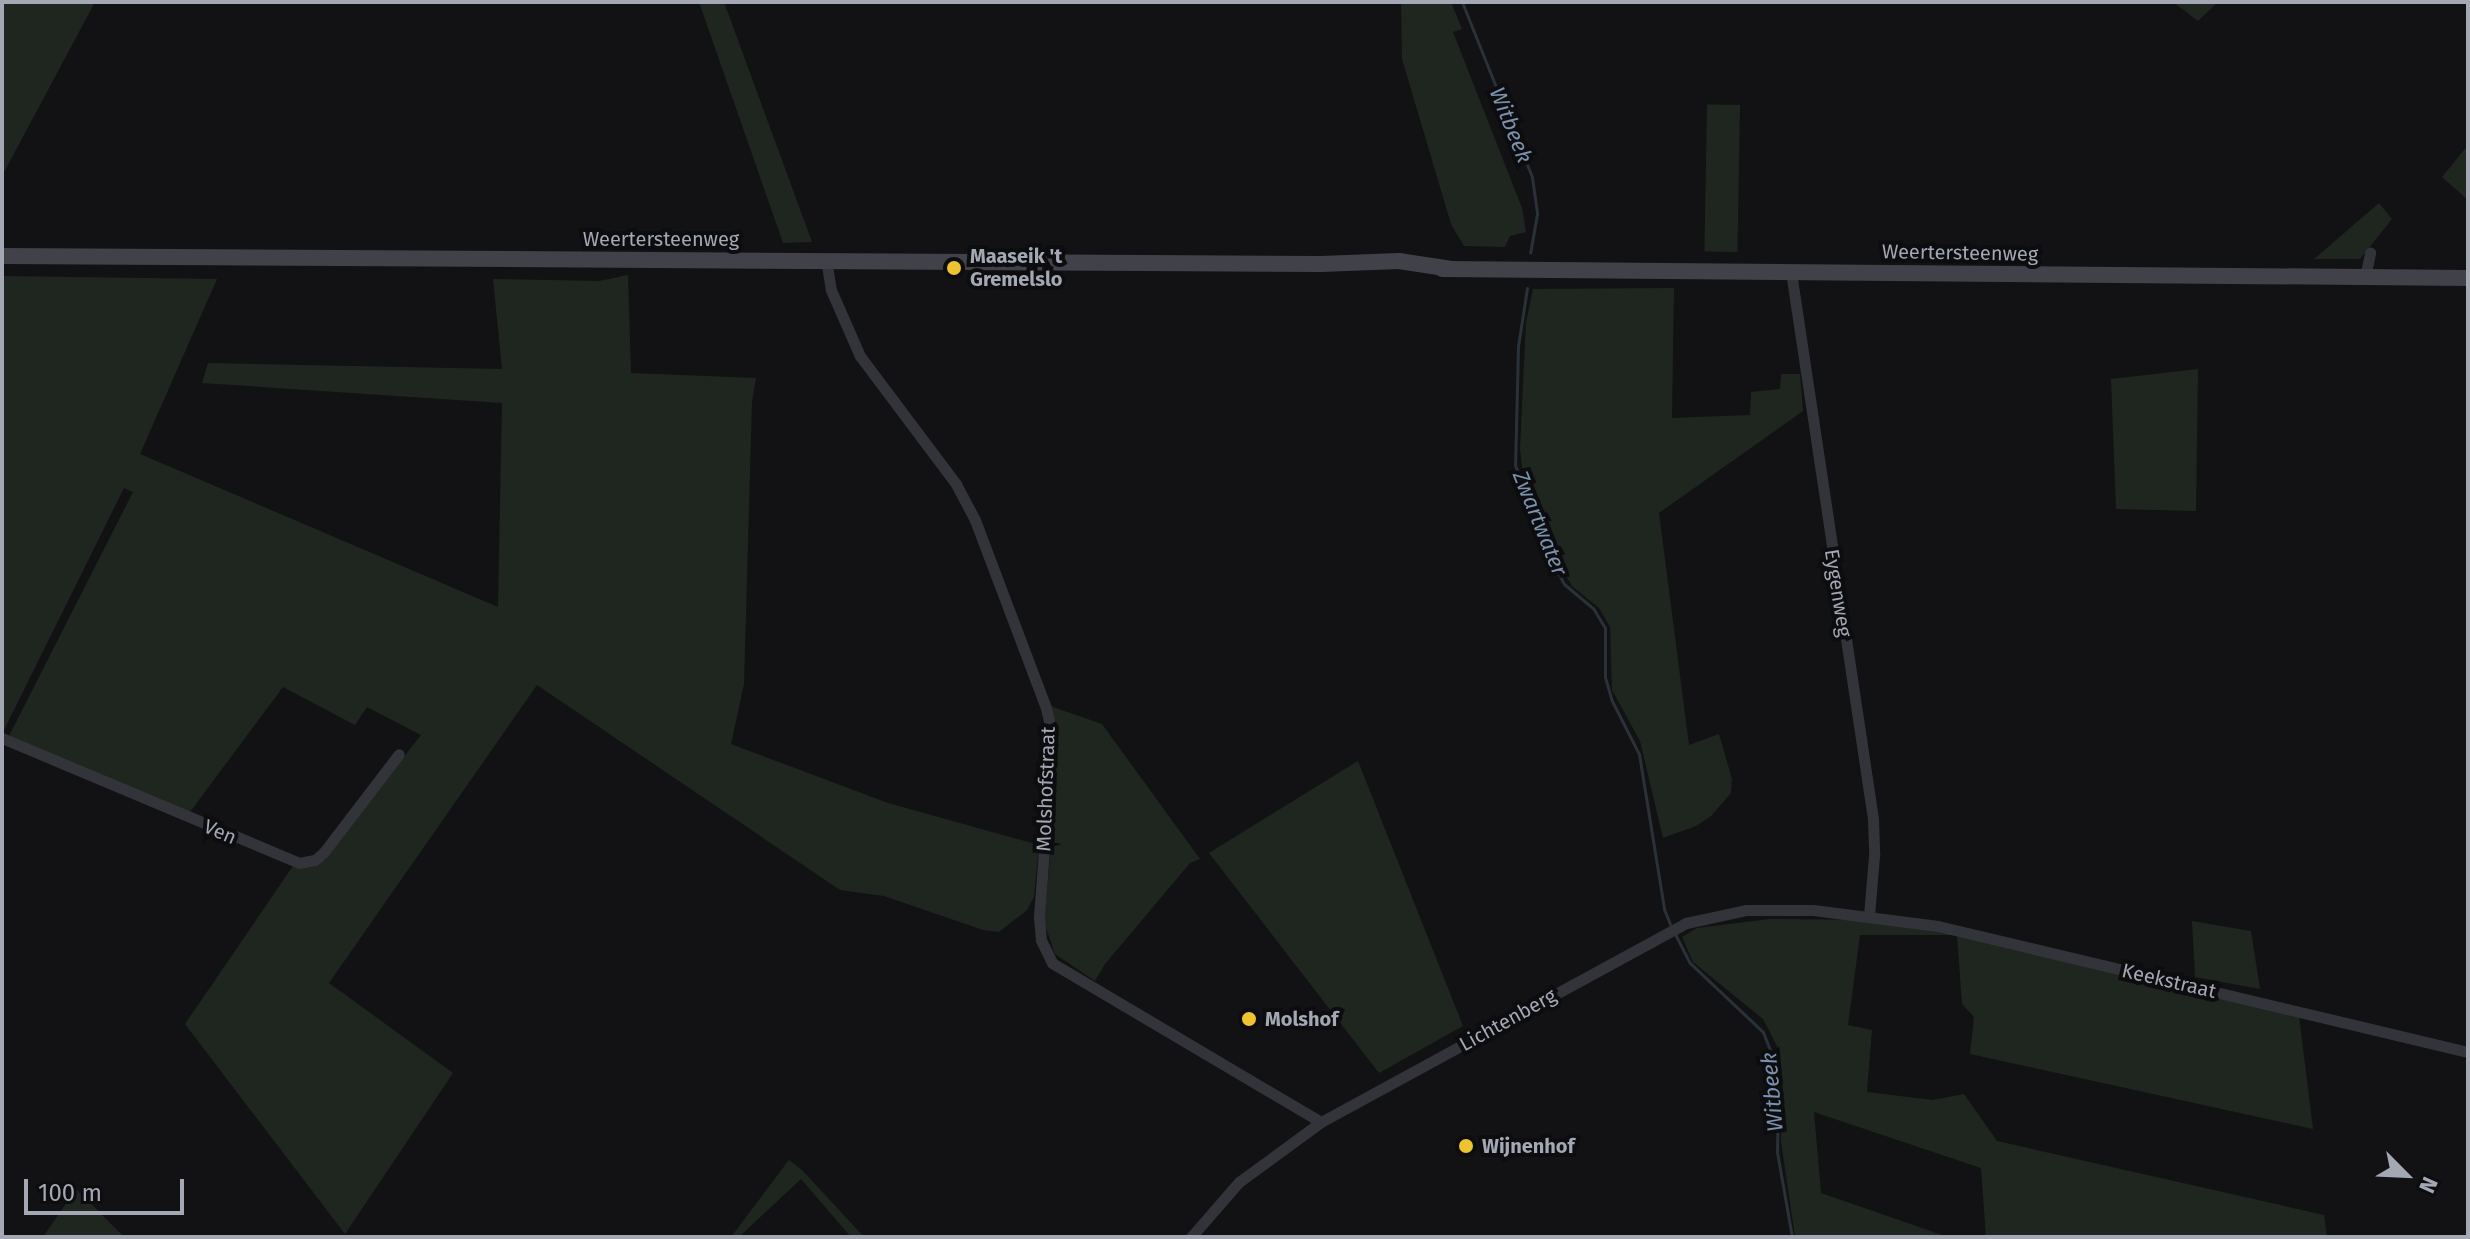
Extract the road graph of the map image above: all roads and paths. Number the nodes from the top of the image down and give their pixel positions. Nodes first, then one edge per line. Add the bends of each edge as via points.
1 (2370, 253) dead end
2 (2, 256) edge
3 (826, 259) junction
4 (1791, 272) junction
5 (2365, 277) junction
6 (2468, 278) edge
7 (2, 738) edge
8 (399, 754) dead end
9 (1869, 916) junction
10 (2468, 1052) edge
11 (1321, 1122) junction
12 (1191, 1237) edge

1 - 5 street
2 - 3 main road, Weertersteenweg
3 - 4 main road, Weertersteenweg via 1399,261 1451,269
3 - 11 street, Molshofstraat via 831,290 860,356 956,484 975,520 1046,708 1051,757 1039,917 1041,940 1052,963
4 - 5 main road, Weertersteenweg
4 - 9 street, Eygenweg via 1873,819
5 - 6 main road, Weertersteenweg
7 - 8 street, Ven via 299,863 324,852
9 - 10 street, Keekstraat via 1938,926
9 - 11 street, Lichtenberg via 1746,910 1686,923
11 - 12 street, Lichtenberg via 1239,1182

